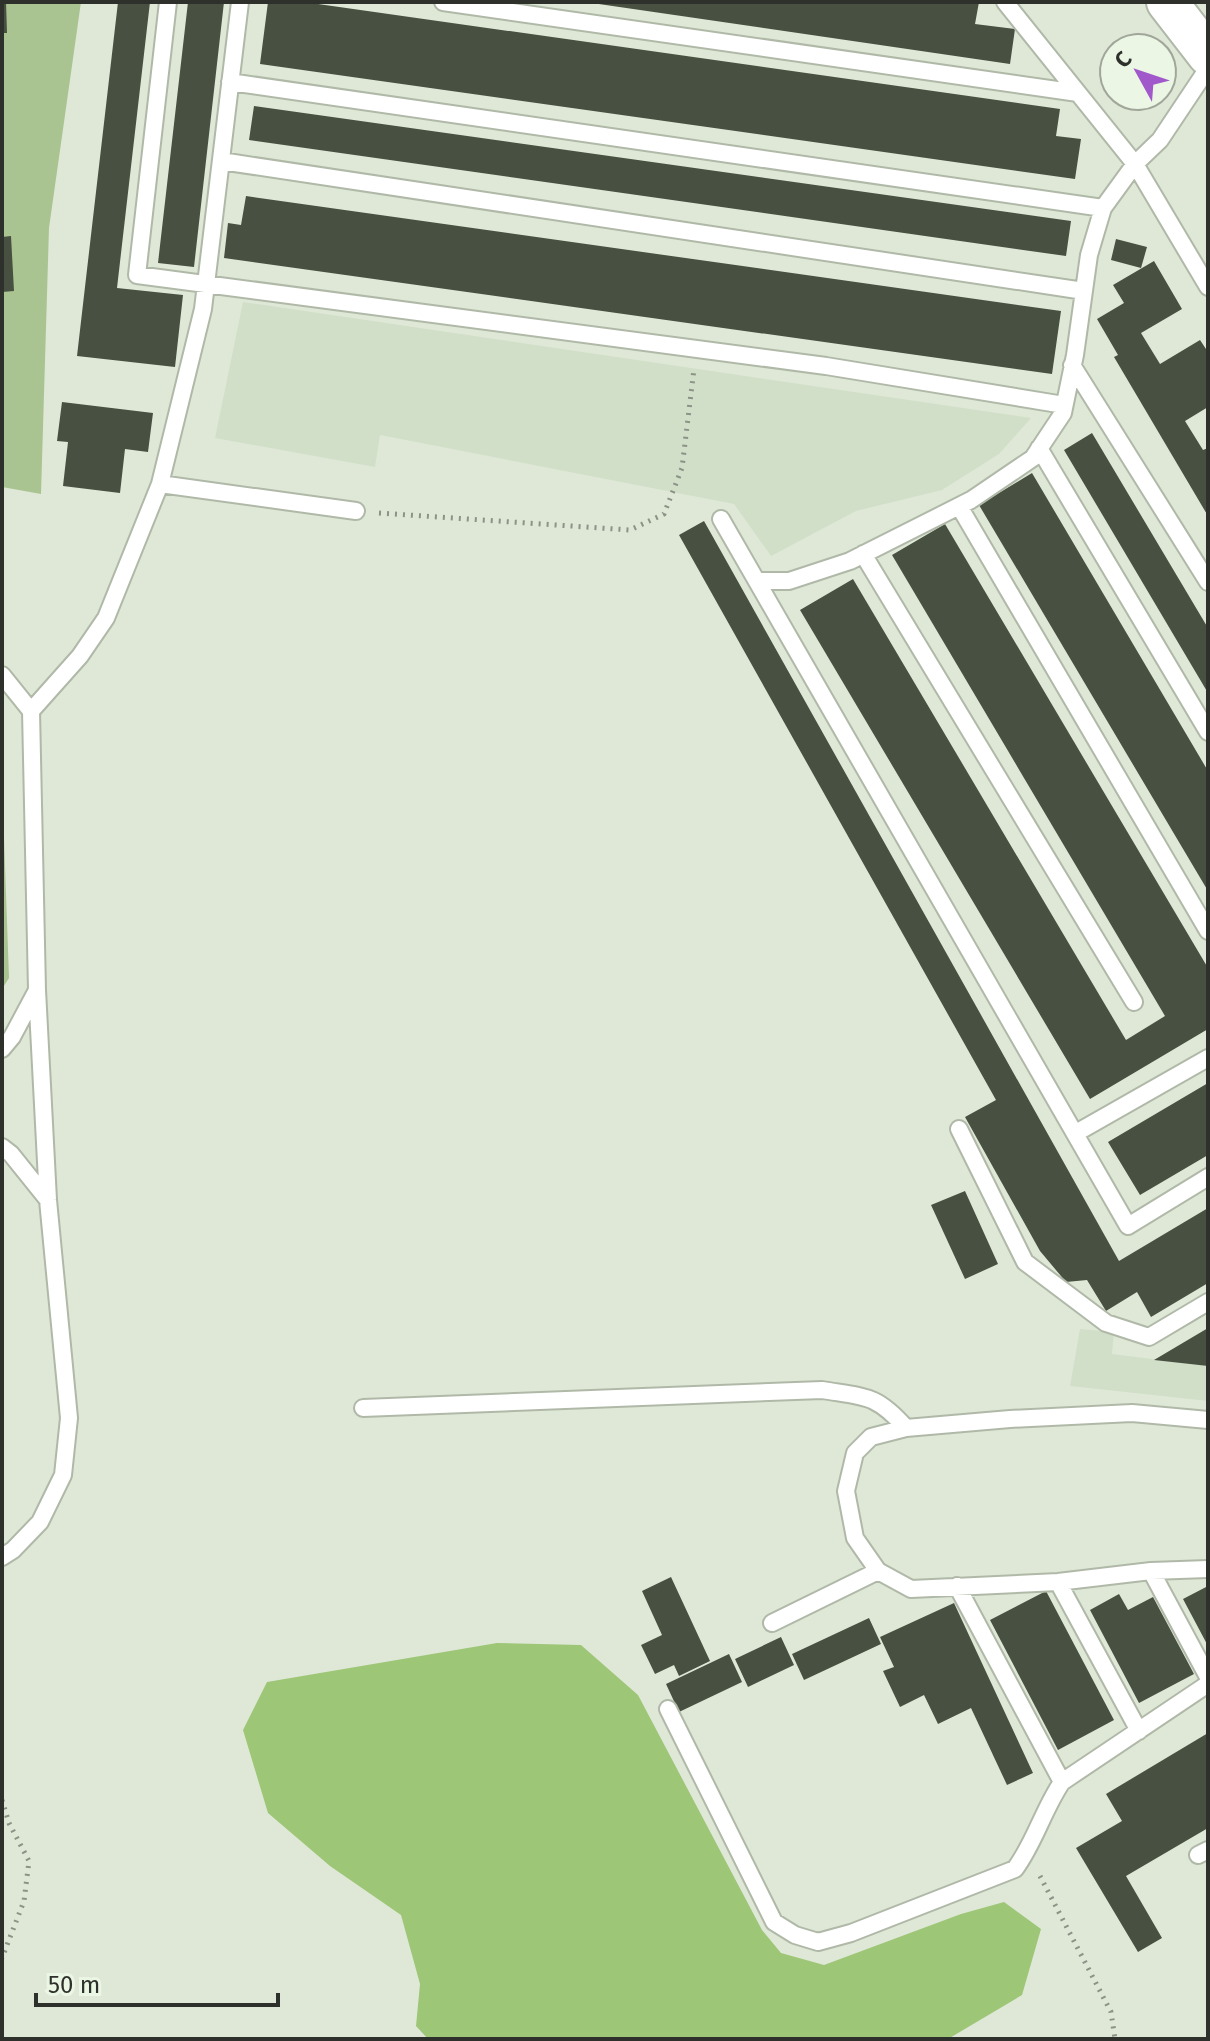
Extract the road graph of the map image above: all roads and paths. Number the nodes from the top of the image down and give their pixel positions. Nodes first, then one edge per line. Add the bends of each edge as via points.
1 (168, 2) edge
2 (240, 2) edge
3 (443, 2) edge
4 (1005, 2) edge
5 (1167, 2) edge
6 (1208, 55) edge
7 (1208, 68) edge
8 (230, 82) junction
9 (1078, 93) junction
10 (221, 161) junction
11 (1135, 164) junction
12 (1103, 208) junction
13 (206, 282) junction
14 (1208, 287) edge
15 (1084, 291) junction
16 (696, 348) junction
17 (1072, 365) junction
18 (1064, 405) junction
19 (1039, 448) junction
20 (160, 484) junction
21 (959, 506) junction
22 (356, 511) joint
23 (721, 519) dead end
24 (863, 554) junction
25 (758, 581) junction
26 (1208, 582) edge
27 (2, 675) edge
28 (31, 711) junction
29 (1208, 732) edge
30 (1208, 931) edge
31 (37, 990) junction
32 (1134, 1002) dead end
33 (2, 1049) edge
34 (1208, 1058) edge
35 (959, 1129) dead end
36 (1076, 1133) junction
37 (2, 1147) edge
38 (1208, 1177) edge
39 (48, 1200) junction
40 (1208, 1302) edge
41 (363, 1408) dead end
42 (1208, 1420) edge
43 (906, 1428) junction
44 (2, 1557) edge
45 (1208, 1569) edge
46 (878, 1571) junction
47 (1151, 1571) junction
48 (1058, 1582) junction
49 (957, 1586) junction
50 (772, 1623) dead end
51 (1208, 1677) edge
52 (1208, 1684) edge
53 (668, 1709) dead end
54 (1139, 1731) junction
55 (1062, 1782) junction
56 (2, 1800) edge
57 (1029, 1849) junction
58 (2, 1958) edge
59 (1115, 2039) edge

1 - 13 lane via 137,275
2 - 8 lane
3 - 9 lane
4 - 9 lane
5 - 6 street
7 - 11 lane via 1160,140
8 - 10 lane
8 - 12 lane
9 - 11 lane
10 - 13 lane
10 - 15 lane
11 - 12 lane
11 - 14 lane
12 - 15 lane
13 - 16 lane
13 - 20 lane
15 - 17 lane
16 - 18 lane
16 - 22 path via 682,468 664,514 630,530
17 - 18 lane
17 - 26 lane
18 - 19 lane
19 - 21 lane via 1033,458
19 - 29 lane
20 - 22 lane
20 - 28 lane via 106,618
21 - 24 lane
21 - 30 lane
23 - 25 lane
24 - 25 lane via 789,581
24 - 32 lane
25 - 36 lane
27 - 28 lane
28 - 31 lane
31 - 33 lane
31 - 39 lane
34 - 36 lane
35 - 40 lane via 1025,1262 1106,1323 1149,1337
36 - 38 lane via 1128,1226
37 - 39 lane
39 - 44 lane via 69,1418 63,1475 40,1522
41 - 43 lane via 822,1390 887,1406
42 - 43 lane via 1132,1413
43 - 46 lane via 871,1437 855,1453 846,1491 855,1538
45 - 47 lane
46 - 49 lane via 911,1589
46 - 50 lane
47 - 48 lane
47 - 51 lane
48 - 49 lane
48 - 54 lane
49 - 55 lane
52 - 54 lane
53 - 57 lane via 774,1922 795,1935 818,1942 851,1933 1015,1869
54 - 55 lane
55 - 57 lane
56 - 58 path via 29,1861 24,1901
57 - 59 path via 1111,2012

